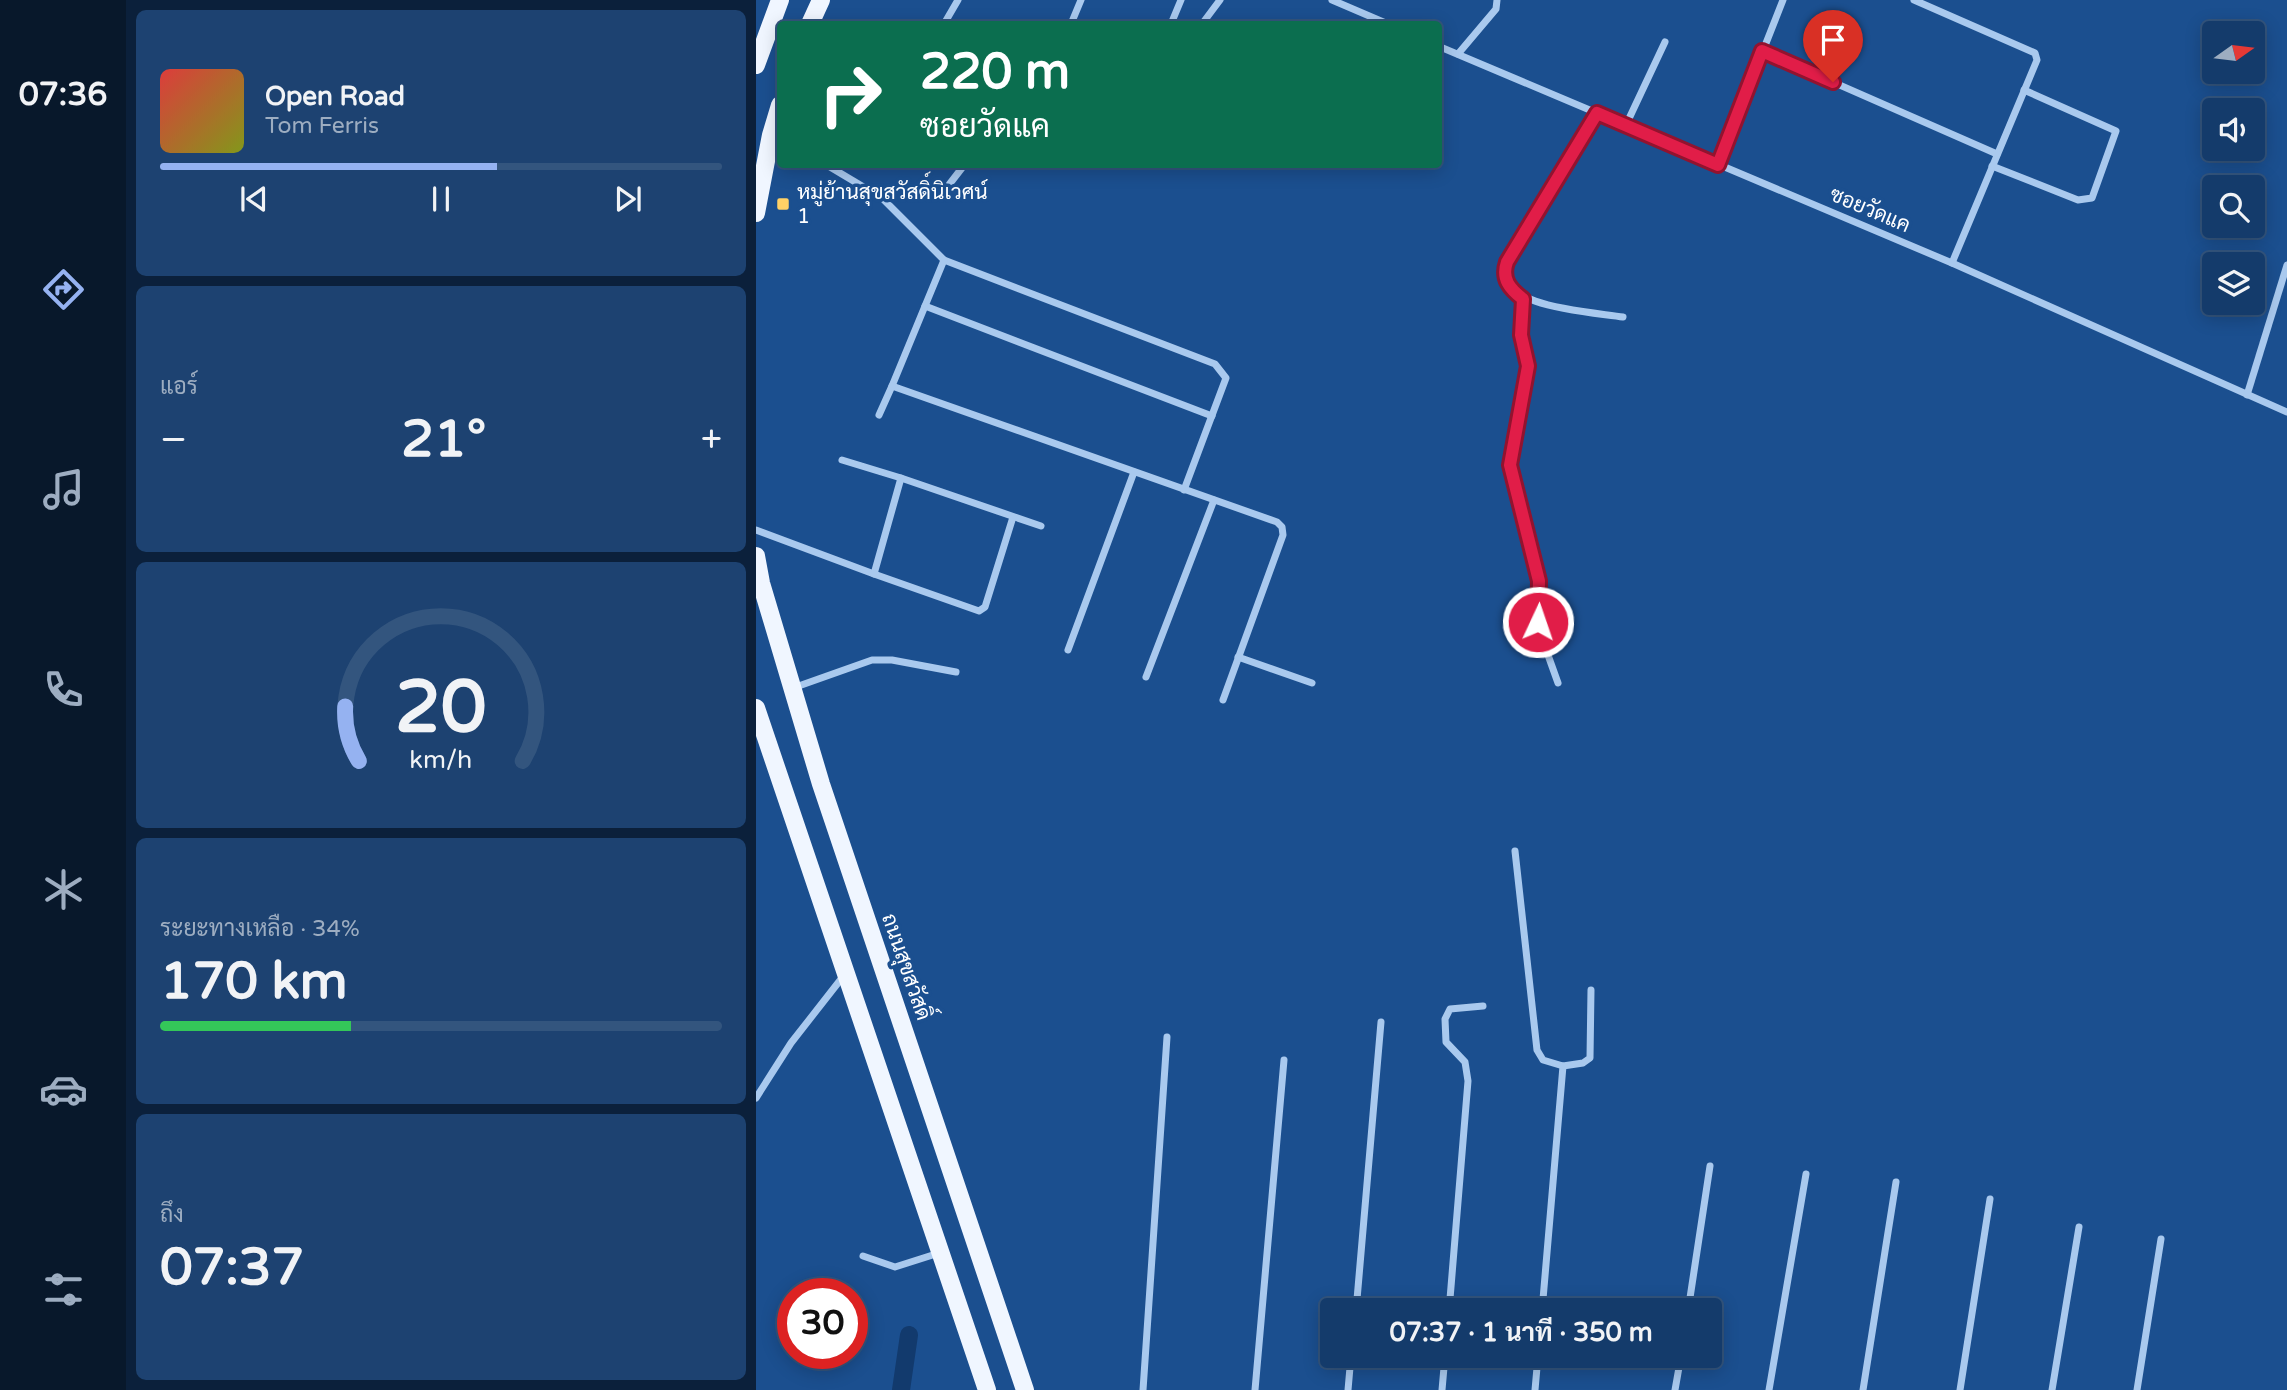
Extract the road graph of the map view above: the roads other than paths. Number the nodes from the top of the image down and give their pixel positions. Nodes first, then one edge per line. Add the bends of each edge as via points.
1 (780, 0) edge
2 (821, 0) edge
3 (958, 0) edge
4 (1081, 0) edge
5 (1181, 0) edge
6 (1220, 0) edge
7 (1332, 0) edge
8 (1497, 0) edge
9 (1783, 0) edge
10 (1914, 0) edge
11 (811, 21) edge
12 (945, 21) edge
13 (1073, 21) edge
14 (1172, 21) edge
15 (1204, 21) edge
16 (1381, 21) edge
17 (1665, 42) dead end
18 (1442, 48) edge
19 (1762, 51) junction
20 (1458, 54) junction
21 (756, 65) edge
22 (2024, 90) junction
23 (1597, 113) junction
24 (1626, 125) junction
25 (776, 138) edge
26 (1997, 154) junction
27 (1718, 165) junction
28 (1992, 166) junction
29 (832, 168) edge
30 (962, 168) edge
31 (948, 186) dead end
32 (756, 213) edge
33 (944, 260) junction
34 (1952, 263) junction
35 (2287, 265) edge
36 (1523, 299) junction
37 (925, 306) junction
38 (1623, 317) dead end
39 (892, 386) junction
40 (2247, 395) junction
41 (2287, 412) edge
42 (878, 415) dead end
43 (1212, 416) junction
44 (842, 460) dead end
45 (1134, 472) junction
46 (901, 478) junction
47 (1184, 490) junction
48 (1214, 500) junction
49 (1013, 517) junction
50 (1041, 526) dead end
51 (756, 530) edge
52 (756, 556) edge
53 (874, 575) junction
54 (1068, 650) dead end
55 (1238, 657) junction
56 (956, 672) dead end
57 (1146, 677) dead end
58 (1312, 682) dead end
59 (1558, 683) dead end
60 (792, 688) junction
61 (1223, 699) dead end
62 (756, 708) edge
63 (759, 727) edge
64 (1515, 851) dead end
65 (845, 973) junction
66 (1591, 990) dead end
67 (1483, 1006) dead end
68 (1381, 1022) dead end
69 (1167, 1037) dead end
70 (1284, 1060) dead end
71 (1563, 1066) junction
72 (756, 1098) edge
73 (1710, 1166) dead end
74 (1806, 1174) dead end
75 (1896, 1182) dead end
76 (1990, 1199) dead end
77 (2079, 1227) dead end
78 (2161, 1240) dead end
79 (940, 1252) junction
80 (863, 1256) dead end
81 (1357, 1298) edge
82 (1450, 1298) edge
83 (1543, 1298) edge
84 (1690, 1298) edge
85 (1350, 1368) edge
86 (1444, 1368) edge
87 (1537, 1368) edge
88 (1679, 1368) edge
89 (987, 1390) edge
90 (1025, 1390) edge
91 (1143, 1390) edge
92 (1255, 1390) edge
93 (1348, 1390) edge
94 (1442, 1390) edge
95 (1535, 1390) edge
96 (1675, 1390) edge
97 (1769, 1390) edge
98 (1863, 1390) edge
99 (1960, 1390) edge
100 (2052, 1390) edge
101 (2137, 1390) edge

1 - 21 main road
2 - 11 main road
3 - 12 street
4 - 13 street
5 - 14 street
6 - 15 street
7 - 16 street
8 - 20 street via 1496,9
9 - 19 street
10 - 22 street via 2035,54 2037,60
17 - 24 street
18 - 20 street, ซอยวัดแค
19 - 26 street
19 - 27 street
20 - 23 street, ซอยวัดแค
22 - 26 street
22 - 28 street via 2116,131 2091,198 2078,200
23 - 24 street, ซอยวัดแค
23 - 36 street via 1507,262 1507,284
24 - 27 street, ซอยวัดแค
25 - 32 main road
26 - 28 street
27 - 34 street, ซอยวัดแค
28 - 34 street
29 - 33 street via 882,198
30 - 31 street
33 - 37 street
33 - 43 street via 1215,363 1226,378
34 - 40 street, ซอยวัดแค
35 - 40 street
36 - 38 street
36 - 59 street via 1521,335 1528,366 1511,478 1539,581 1539,630
37 - 39 street
37 - 43 street
39 - 42 street
39 - 45 street
40 - 41 street, ซอยวัดแค
43 - 47 street
44 - 46 street
45 - 47 street
45 - 54 street
46 - 49 street
46 - 53 street
47 - 48 street
48 - 55 street via 1282,527 1283,535
48 - 57 street
49 - 50 street
49 - 53 street via 985,607 979,611
51 - 53 street
52 - 60 main road, ถนนสุขสวัสดิ์
55 - 58 street
55 - 61 street
56 - 60 street via 872,660
60 - 90 main road, ถนนสุขสวัสดิ์
62 - 63 main road
63 - 65 main road
64 - 71 street via 1537,1049 1544,1060
65 - 72 street
65 - 79 main road
66 - 71 street via 1590,1058
67 - 82 street via 1450,1009 1445,1019 1446,1042 1465,1062 1468,1081
68 - 81 street
69 - 91 street
70 - 92 street
71 - 83 street
73 - 84 street
74 - 97 street
75 - 98 street
76 - 99 street
77 - 100 street
78 - 101 street
79 - 80 street via 894,1267
79 - 89 main road
85 - 93 street
86 - 94 street
87 - 95 street
88 - 96 street

